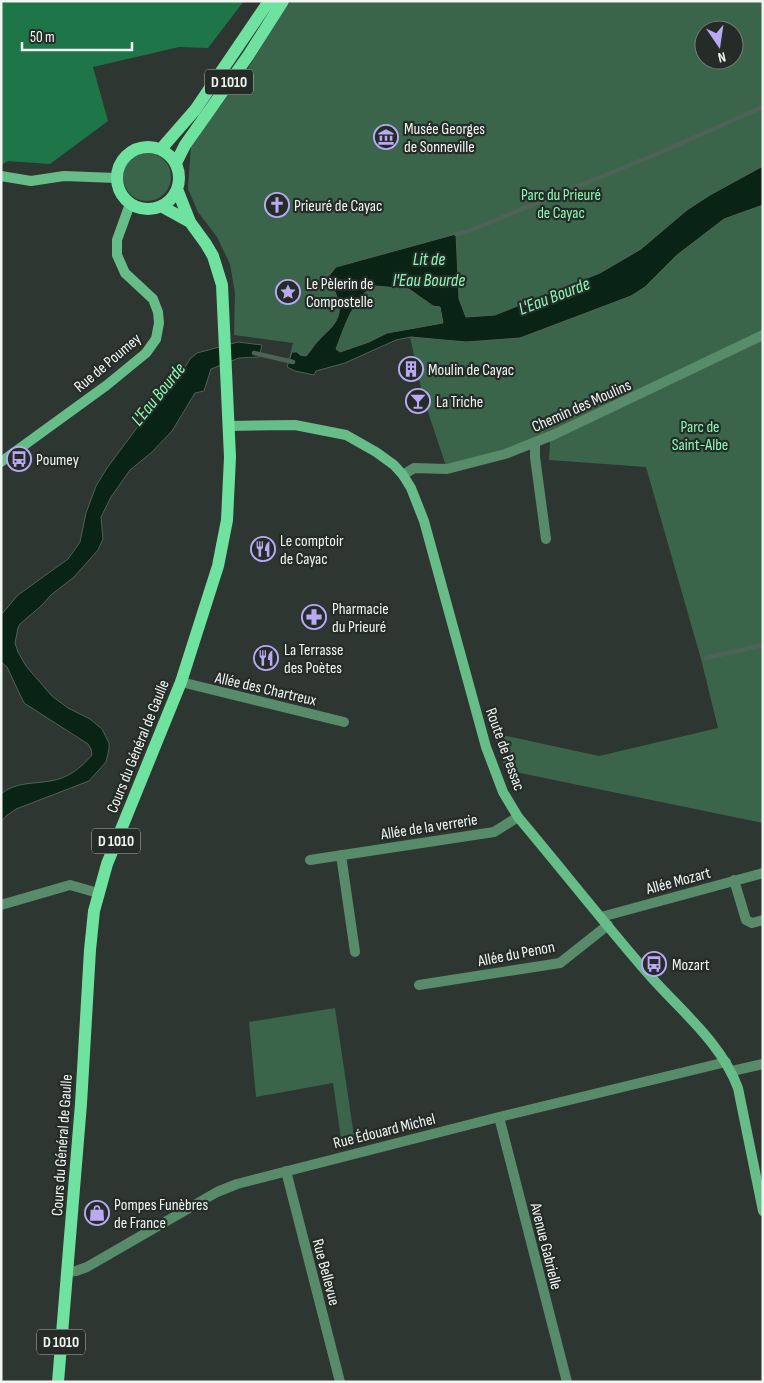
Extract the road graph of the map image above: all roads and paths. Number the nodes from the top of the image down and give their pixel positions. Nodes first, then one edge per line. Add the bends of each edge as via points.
1 (269, 1) edge
2 (283, 1) edge
3 (161, 149) junction
4 (176, 163) junction
5 (1, 176) edge
6 (116, 178) junction
7 (177, 189) junction
8 (130, 204) junction
9 (161, 206) junction
10 (190, 222) junction
11 (763, 335) edge
12 (228, 426) junction
13 (536, 442) junction
14 (1, 462) edge
15 (403, 475) junction
16 (546, 539) dead end
17 (180, 682) junction
18 (344, 722) dead end
19 (518, 816) junction
20 (341, 855) junction
21 (310, 860) dead end
22 (763, 872) edge
23 (734, 880) junction
24 (98, 893) junction
25 (1, 906) edge
26 (601, 917) junction
27 (763, 920) edge
28 (608, 925) junction
29 (355, 952) dead end
30 (419, 985) dead end
31 (726, 1062) junction
32 (763, 1064) edge
33 (732, 1071) junction
34 (499, 1117) junction
35 (286, 1170) junction
36 (763, 1211) edge
37 (67, 1272) junction
38 (58, 1382) edge
39 (340, 1382) edge
40 (567, 1382) edge

1 - 3 main road, D 1010 via 195,110
2 - 4 main road, D 1010
3 - 4 main road
3 - 6 main road via 152,146 133,150 120,161
4 - 7 main road via 179,172
5 - 6 street via 31,181 64,176
6 - 8 main road via 120,193
7 - 9 main road
7 - 10 main road, D 1010
8 - 9 main road via 146,209
8 - 14 street, Rue de Poumey via 117,240 117,255 125,273 153,299 159,323 156,339 146,353 107,385
9 - 10 main road, D 1010
10 - 12 main road, Cours du Général de Gaulle / D 1010 via 218,269 224,302
11 - 13 street, Chemin des Moulins
12 - 15 street, Route de Pessac via 295,425 346,434 376,452
12 - 17 main road, Cours du Général de Gaulle / D 1010 via 229,494 222,546
13 - 15 street, Chemin des Moulins via 447,469 414,468
13 - 16 street
15 - 19 street, Route de Pessac via 424,521 486,747 502,792
17 - 18 street, Allée des Chartreux
17 - 24 main road, Cours du Général de Gaulle / D 1010
19 - 20 street, Allée de la verrerie via 494,832
19 - 26 street, Route de Pessac
20 - 21 street, Allée de la verrerie
20 - 29 street
22 - 23 street, Allée Mozart
23 - 26 street, Allée Mozart
23 - 27 street via 746,920 752,923
24 - 25 street via 70,885
24 - 37 main road, Cours du Général de Gaulle / D 1010 via 90,950
26 - 28 street, Route de Pessac
28 - 30 street, Allée du Penon via 560,963
28 - 31 street, Route de Pessac
31 - 33 street, Route de Pessac
31 - 34 street, Rue Édouard Michel
32 - 33 street
33 - 36 street, Route de Pessac
34 - 35 street, Rue Édouard Michel
34 - 40 street, Avenue Gabrielle
35 - 37 street, Rue Édouard Michel via 217,1192 87,1267
35 - 39 street, Rue Bellevue
37 - 38 main road, Cours du Général de Gaulle / D 1010

